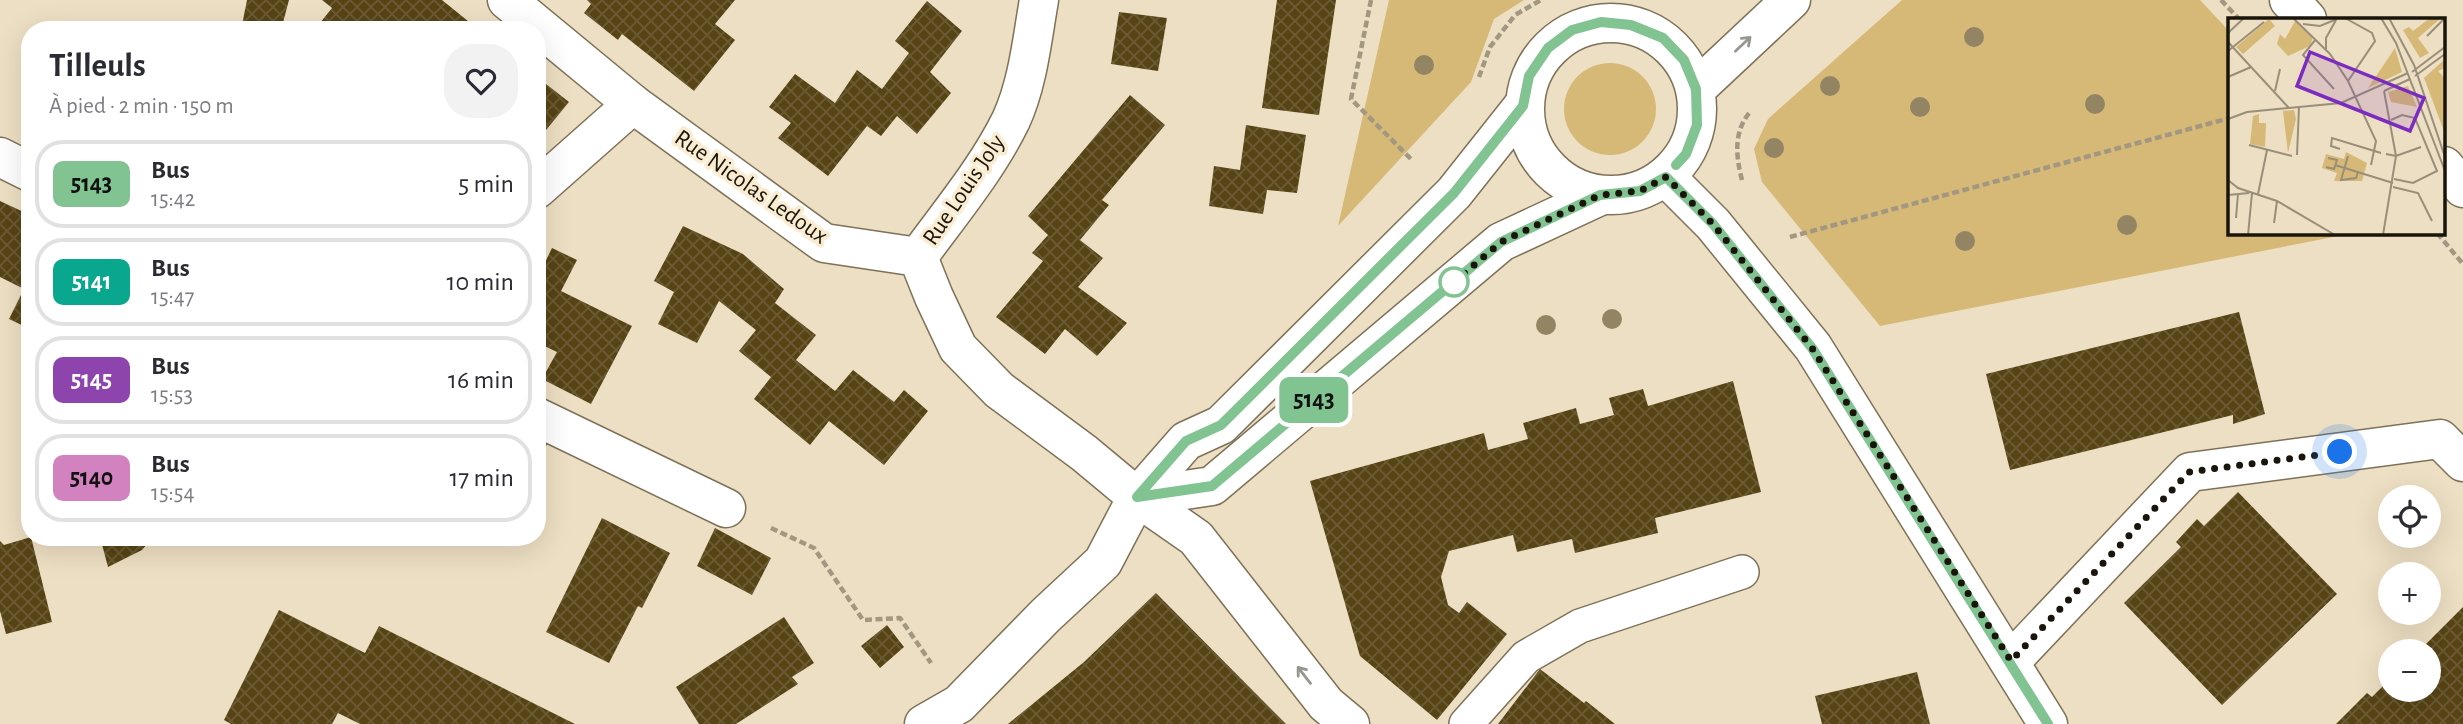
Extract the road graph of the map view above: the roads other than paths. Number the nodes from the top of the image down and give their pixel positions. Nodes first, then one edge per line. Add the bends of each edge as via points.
1 (507, 0) edge
2 (1039, 0) edge
3 (1791, 0) edge
4 (2289, 0) edge
5 (1641, 12) edge
6 (2306, 18) edge
7 (532, 21) edge
8 (546, 32) edge
9 (1696, 89) junction
10 (633, 104) junction
11 (1523, 106) junction
12 (0, 157) edge
13 (21, 168) edge
14 (2446, 168) edge
15 (1666, 177) junction
16 (546, 181) edge
17 (2463, 188) edge
18 (1600, 195) junction
19 (918, 257) junction
20 (546, 421) edge
21 (2463, 462) edge
22 (1137, 497) junction
23 (726, 508) road end
24 (1742, 572) dead end
25 (2011, 661) junction
26 (924, 724) edge
27 (1350, 724) edge
28 (1466, 724) edge
29 (2048, 724) edge

1 - 7 street, Rue Nicolas Ledoux
2 - 19 street, Rue Louis Joly via 1025,78 1012,118 991,156
9 -> 3 street
4 - 6 street
5 - 9 street via 1684,60
5 - 11 street via 1572,30 1548,48 1529,76
8 - 10 street, Rue Nicolas Ledoux
9 - 15 street via 1697,125 1686,154
10 - 16 street
10 - 19 street, Rue Nicolas Ledoux via 824,243
11 - 18 street via 1528,137 1542,163 1567,185
11 - 22 street via 1454,193 1221,425 1186,441
12 - 13 street
14 - 17 street
15 - 18 street via 1640,191
15 - 25 street via 1713,224 1812,348
18 - 22 street via 1501,242 1212,486
19 - 22 street via 958,348 999,390
20 - 23 street
21 - 25 street via 2440,439 2189,472
22 - 26 street via 1103,562 959,704
27 -> 22 street via 1326,704 1196,538
24 - 28 lane via 1580,626 1526,657
25 - 29 street

